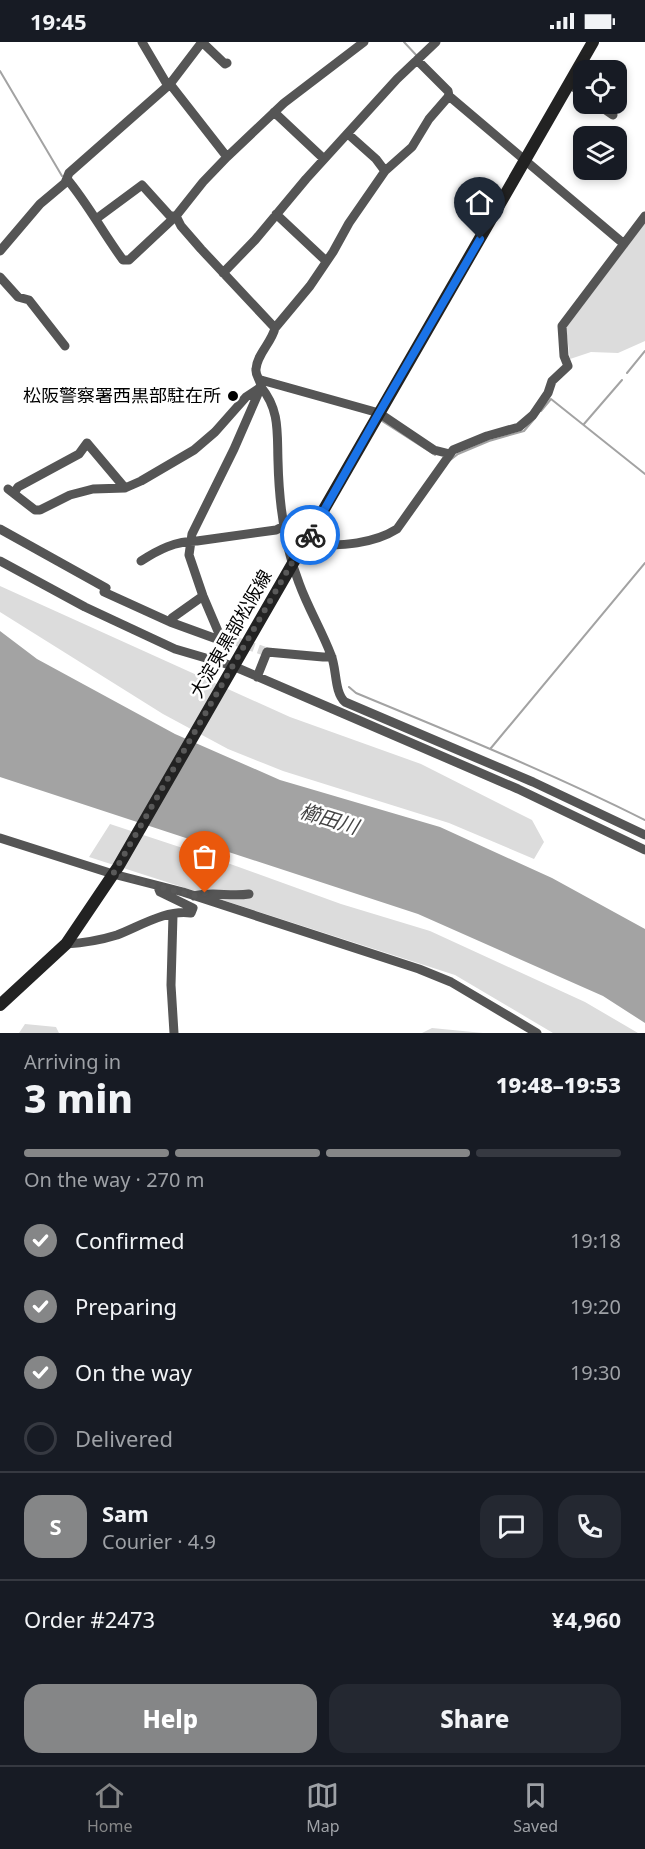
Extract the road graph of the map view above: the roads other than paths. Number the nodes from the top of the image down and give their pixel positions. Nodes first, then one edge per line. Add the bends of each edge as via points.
1 (142, 42) edge
2 (364, 42) edge
3 (436, 42) edge
4 (593, 42) edge
5 (203, 44) edge
6 (418, 59) junction
7 (227, 63) dead end
8 (569, 84) junction
9 (171, 86) junction
10 (573, 87) edge
11 (449, 96) junction
12 (274, 112) junction
13 (348, 134) junction
14 (227, 157) junction
15 (324, 159) junction
16 (525, 162) junction
17 (385, 171) junction
18 (67, 179) junction
19 (276, 214) junction
20 (176, 216) junction
21 (645, 216) edge
22 (96, 219) junction
23 (624, 244) junction
24 (0, 251) edge
25 (326, 261) junction
26 (223, 273) junction
27 (0, 277) edge
28 (275, 328) junction
29 (65, 346) dead end
30 (261, 384) junction
31 (377, 416) junction
32 (450, 454) junction
33 (124, 488) junction
34 (284, 526) junction
35 (0, 529) edge
36 (191, 541) junction
37 (304, 546) junction
38 (0, 561) edge
39 (141, 561) dead end
40 (293, 561) junction
41 (203, 596) junction
42 (170, 622) junction
43 (332, 657) junction
44 (232, 669) junction
45 (257, 677) junction
46 (645, 835) edge
47 (0, 838) edge
48 (645, 850) edge
49 (116, 870) junction
50 (158, 886) junction
51 (249, 894) dead end
52 (194, 896) junction
53 (173, 915) junction
54 (66, 944) junction
55 (0, 1005) edge
56 (174, 1033) edge
57 (537, 1033) edge

1 - 9 street
2 - 12 street
3 - 6 street
4 - 8 main road, 大淀東黒部松阪線
5 - 7 street
5 - 9 street
6 - 11 street
6 - 13 street
8 - 10 street
8 - 16 main road, 大淀東黒部松阪線
9 - 14 street
9 - 18 street via 69,173
11 - 16 street
11 - 17 street via 412,147
12 - 14 street
12 - 15 street
13 - 15 street
13 - 17 street
14 - 20 street
15 - 19 street
16 - 23 street
16 - 31 main road, 大淀東黒部松阪線
17 - 25 street
18 - 22 street
18 - 24 street
19 - 25 street
19 - 26 street
20 - 22 street via 170,216 142,185
20 - 22 street via 129,260 123,260
20 - 26 street
21 - 23 street
23 - 32 street via 562,326 568,366 552,381 533,415 519,427 487,436
25 - 28 street
26 - 28 street
27 - 29 street via 18,297 29,300
28 - 30 street via 256,365
30 - 31 street
30 - 33 street via 194,450
30 - 34 street via 276,415
30 - 36 street
31 - 32 street via 434,450
31 - 37 main road, 大淀東黒部松阪線
32 - 37 street via 397,530 374,540
33 - 33 street via 70,495 40,510 11,491 79,454 87,443
34 - 36 street
34 - 40 street
35 - 42 street via 106,588 104,592
36 - 39 street via 158,550
36 - 41 street via 189,555
37 - 40 main road, 大淀東黒部松阪線
38 - 44 street via 85,607 176,649
40 - 43 street via 298,582
40 - 44 main road, 大淀東黒部松阪線
41 - 42 street
41 - 42 street via 220,636 214,638
43 - 45 street via 267,652
43 - 46 street via 340,698 345,702 533,782
44 - 45 street
44 - 49 main road, 大淀東黒部松阪線
45 - 48 street via 518,789
47 - 49 street
49 - 50 street
49 - 54 main road, 大淀東黒部松阪線
50 - 52 street
50 - 53 street via 160,892 193,908 191,913
51 - 52 street
52 - 57 street via 419,969 451,982
53 - 54 street via 115,936
53 - 56 street
54 - 55 main road, 大淀東黒部松阪線

